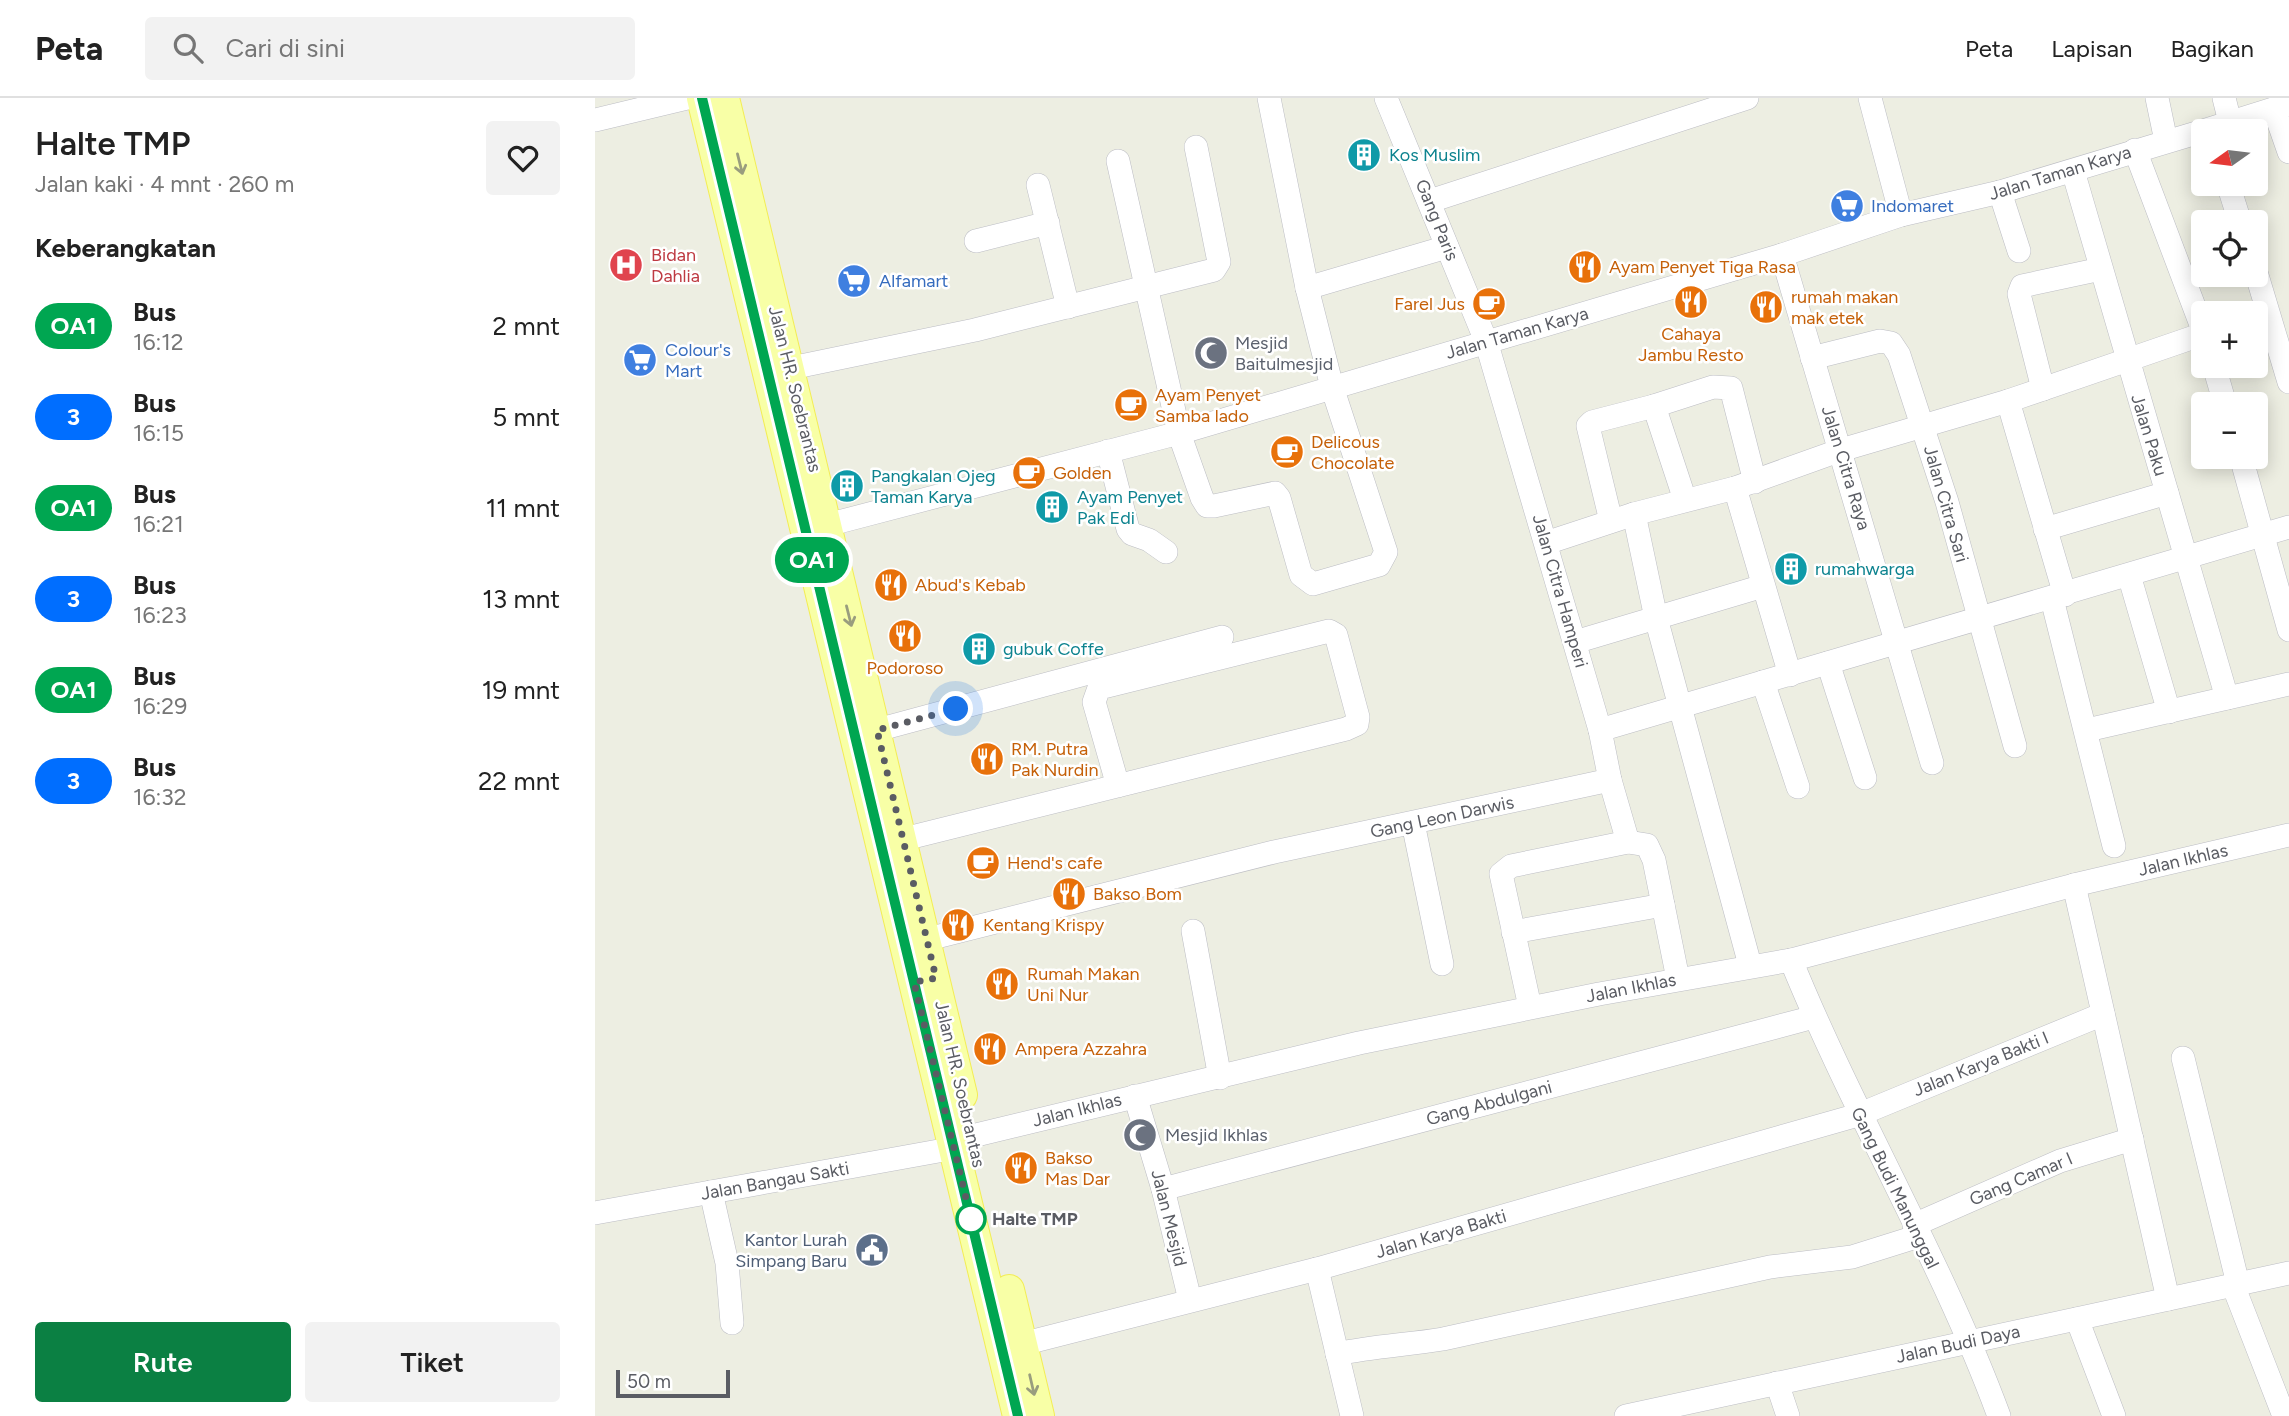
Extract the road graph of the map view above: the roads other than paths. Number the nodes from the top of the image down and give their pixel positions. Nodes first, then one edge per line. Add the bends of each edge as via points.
1 (687, 98) edge
2 (702, 98) edge
3 (724, 98) edge
4 (1269, 98) edge
5 (1386, 98) edge
6 (1870, 98) edge
7 (2157, 98) edge
8 (2224, 98) edge
9 (1737, 99) edge
10 (2282, 107) edge
11 (2216, 119) edge
12 (2244, 119) edge
13 (595, 120) edge
14 (2191, 134) edge
15 (2166, 141) junction
16 (1196, 147) dead end
17 (2136, 150) junction
18 (2289, 152) edge
19 (1118, 161) dead end
20 (2073, 171) junction
21 (1038, 185) dead end
22 (2000, 192) junction
23 (1430, 201) junction
24 (1901, 215) junction
25 (1048, 223) junction
26 (747, 238) junction
27 (976, 241) dead end
28 (1447, 247) junction
29 (2019, 251) dead end
30 (1782, 255) junction
31 (2101, 269) junction
32 (2262, 287) edge
33 (1307, 288) junction
34 (1149, 296) junction
35 (2192, 301) edge
36 (1068, 307) junction
37 (2271, 312) edge
38 (2191, 337) edge
39 (1486, 341) junction
40 (1812, 358) junction
41 (2127, 362) junction
42 (791, 368) junction
43 (2289, 382) edge
44 (1332, 387) junction
45 (2043, 389) junction
46 (2008, 401) junction
47 (1654, 406) junction
48 (1923, 425) junction
49 (1179, 433) junction
50 (1841, 450) junction
51 (1108, 451) junction
52 (2244, 469) edge
53 (1745, 485) junction
54 (2167, 493) junction
55 (1685, 500) junction
56 (1634, 514) junction
57 (1611, 521) junction
58 (827, 526) junction
59 (2289, 527) edge
60 (2045, 529) junction
61 (2263, 535) junction
62 (1546, 543) junction
63 (1166, 552) dead end
64 (2186, 558) junction
65 (2129, 575) junction
66 (1763, 586) junction
67 (2059, 597) junction
68 (1656, 618) junction
69 (1979, 619) junction
70 (2289, 630) edge
71 (1898, 641) junction
72 (1574, 642) junction
73 (1226, 646) junction
74 (1828, 663) junction
75 (1790, 675) junction
76 (1763, 682) junction
77 (2289, 684) edge
78 (2227, 698) junction
79 (1682, 705) junction
80 (2169, 712) junction
81 (877, 730) junction
82 (1600, 730) junction
83 (2087, 730) junction
84 (2015, 746) dead end
85 (1933, 763) dead end
86 (1865, 778) dead end
87 (1610, 780) junction
88 (1118, 786) junction
89 (1798, 787) dead end
90 (1413, 823) junction
91 (2289, 835) edge
92 (904, 839) junction
93 (1628, 842) junction
94 (2114, 846) dead end
95 (2074, 885) junction
96 (1663, 905) junction
97 (1193, 932) dead end
98 (1513, 933) junction
99 (928, 939) junction
100 (1791, 960) junction
101 (1442, 964) dead end
102 (1750, 965) junction
103 (1678, 979) junction
104 (925, 980) junction
105 (1530, 1007) junction
106 (2103, 1014) junction
107 (1814, 1017) junction
108 (2183, 1058) dead end
109 (1220, 1078) junction
110 (1135, 1096) junction
111 (1858, 1115) junction
112 (2131, 1139) junction
113 (963, 1142) junction
114 (1163, 1189) junction
115 (711, 1192) junction
116 (595, 1213) edge
117 (1916, 1231) junction
118 (1317, 1269) junction
119 (2289, 1273) edge
120 (2235, 1284) junction
121 (2168, 1299) junction
122 (1190, 1300) junction
123 (2077, 1319) junction
124 (732, 1323) dead end
125 (1971, 1341) junction
126 (1022, 1344) junction
127 (1337, 1354) junction
128 (1777, 1383) junction
129 (1018, 1416) edge
130 (1039, 1416) edge
131 (1352, 1416) edge
132 (1626, 1416) edge
133 (1787, 1416) edge
134 (1999, 1416) edge
135 (2114, 1416) edge
136 (2284, 1416) edge

1 - 13 street
2 - 26 main road, Jalan HR. Soebrantas
3 -> 26 main road, Jalan HR. Soebrantas
4 - 33 street
5 - 23 street, Gang Paris
6 - 24 street
7 - 15 street
8 - 11 street
9 - 23 street
10 - 12 street, Jalan Taman Karya
10 - 18 street
14 - 15 street, Jalan Taman Karya
15 - 17 street, Jalan Taman Karya
16 - 34 street via 1219,262 1214,270
17 - 20 street, Jalan Taman Karya
17 - 35 street
19 - 34 street
20 - 22 street, Jalan Taman Karya
20 - 31 street, Jalan Paku
21 - 25 street
22 - 24 street, Jalan Taman Karya
22 - 29 street
23 - 28 street, Gang Paris
24 - 30 street, Jalan Taman Karya
25 - 27 street
25 - 36 street
26 - 42 main road, Jalan HR. Soebrantas
26 - 104 main road, Jalan HR. Soebrantas
28 - 33 street
28 - 39 street, Gang Paris
30 - 39 street, Jalan Taman Karya
30 - 40 street, Jalan Citra Raya
31 - 41 street, Jalan Paku
31 - 45 street via 2022,286 2019,293
32 - 37 street
33 - 44 street
34 - 36 street
34 - 49 street
36 - 42 street
37 - 43 street
38 - 41 street
39 - 44 street, Jalan Taman Karya
39 - 62 street, Jalan Citra Hamperi
40 - 48 street, Jalan Citra Sari via 1880,341 1891,343
40 - 50 street, Jalan Citra Raya
41 - 45 street
41 - 54 street, Jalan Paku
42 - 58 main road, Jalan HR. Soebrantas
44 - 49 street, Jalan Taman Karya
44 - 49 street via 1386,552 1380,565 1313,584 1305,580 1275,493 1207,506
45 - 46 street
46 - 48 street
46 - 60 street
47 - 53 street via 1713,387 1731,388
47 - 55 street
47 - 57 street via 1588,426
48 - 50 street
48 - 69 street, Jalan Citra Sari
49 - 51 street, Jalan Taman Karya
50 - 53 street
50 - 71 street, Jalan Citra Raya
51 - 58 street, Jalan Taman Karya
51 - 63 street via 1128,528
52 - 61 street
53 - 55 street
53 - 66 street
54 - 60 street
54 - 64 street, Jalan Paku
55 - 56 street
56 - 57 street
56 - 68 street
57 - 62 street
58 -> 81 main road, Jalan HR. Soebrantas
59 - 61 street
60 - 67 street
61 - 64 street
61 - 70 street
62 - 72 street, Jalan Citra Hamperi
64 - 65 street
64 - 78 street, Jalan Paku
65 - 67 street
65 - 80 street
66 - 68 street
66 - 75 street
67 - 69 street
67 - 83 street
68 - 72 street
68 - 79 street
69 - 71 street
69 - 84 street, Jalan Citra Sari
71 - 74 street
71 - 85 street, Jalan Citra Raya
72 - 82 street, Jalan Citra Hamperi
73 - 81 street
73 - 88 street via 1099,688 1094,702
73 - 88 street via 1329,631 1336,635 1357,724
74 - 75 street
74 - 86 street
75 - 76 street
76 - 79 street
76 - 89 street
77 - 78 street
78 - 80 street
79 - 82 street
79 - 102 street
80 - 83 street
81 - 92 main road, Jalan HR. Soebrantas
82 - 87 street, Jalan Citra Hamperi
83 - 94 street
87 - 90 street, Gang Leon Darwis
87 - 93 street, Jalan Citra Hamperi
88 - 92 street
90 - 99 street, Gang Leon Darwis via 1274,852
90 - 101 street
91 - 95 street, Jalan Ikhlas
92 - 99 main road, Jalan HR. Soebrantas
93 - 96 street via 1647,845
93 - 98 street via 1503,871
95 - 100 street, Jalan Ikhlas
95 - 106 street
96 - 98 street
96 - 103 street
97 - 109 street
98 - 105 street
99 - 104 main road, Jalan HR. Soebrantas
100 - 102 street, Jalan Ikhlas
100 - 107 street, Gang Budi Manunggal
102 - 103 street, Jalan Ikhlas
103 - 105 street, Jalan Ikhlas
104 - 113 main road, Jalan HR. Soebrantas
105 - 109 street, Jalan Ikhlas
106 - 111 street, Jalan Karya Bakti I
106 - 112 street
107 - 111 street, Gang Budi Manunggal
107 - 114 street, Gang Abdulgani
108 - 120 street
109 - 110 street, Jalan Ikhlas
110 - 113 street, Jalan Ikhlas
110 - 114 street, Jalan Mesjid
111 - 117 street, Gang Budi Manunggal
111 - 118 street, Jalan Karya Bakti
112 - 117 street, Gang Camar I via 2060,1161
112 - 121 street
113 - 115 street, Jalan Bangau Sakti
113 - 126 main road, Jalan HR. Soebrantas
113 - 129 main road, Jalan HR. Soebrantas
114 - 122 street, Jalan Mesjid
115 - 116 street, Jalan Bangau Sakti
115 - 124 street via 727,1263
117 - 125 street, Gang Budi Manunggal
117 - 127 street, Gang Camar I via 1852,1257 1770,1267 1443,1339
118 - 122 street, Jalan Karya Bakti
118 - 127 street
119 - 120 street, Jalan Budi Daya
120 - 121 street, Jalan Budi Daya
120 - 136 street
121 - 123 street, Jalan Budi Daya
122 - 126 street, Jalan Karya Bakti
123 - 125 street, Jalan Budi Daya
123 - 135 street
125 - 128 street, Jalan Budi Daya
125 - 134 street, Gang Budi Manunggal
126 -> 130 main road, Jalan HR. Soebrantas
127 - 131 street
128 - 132 street, Jalan Budi Daya
128 - 133 street

